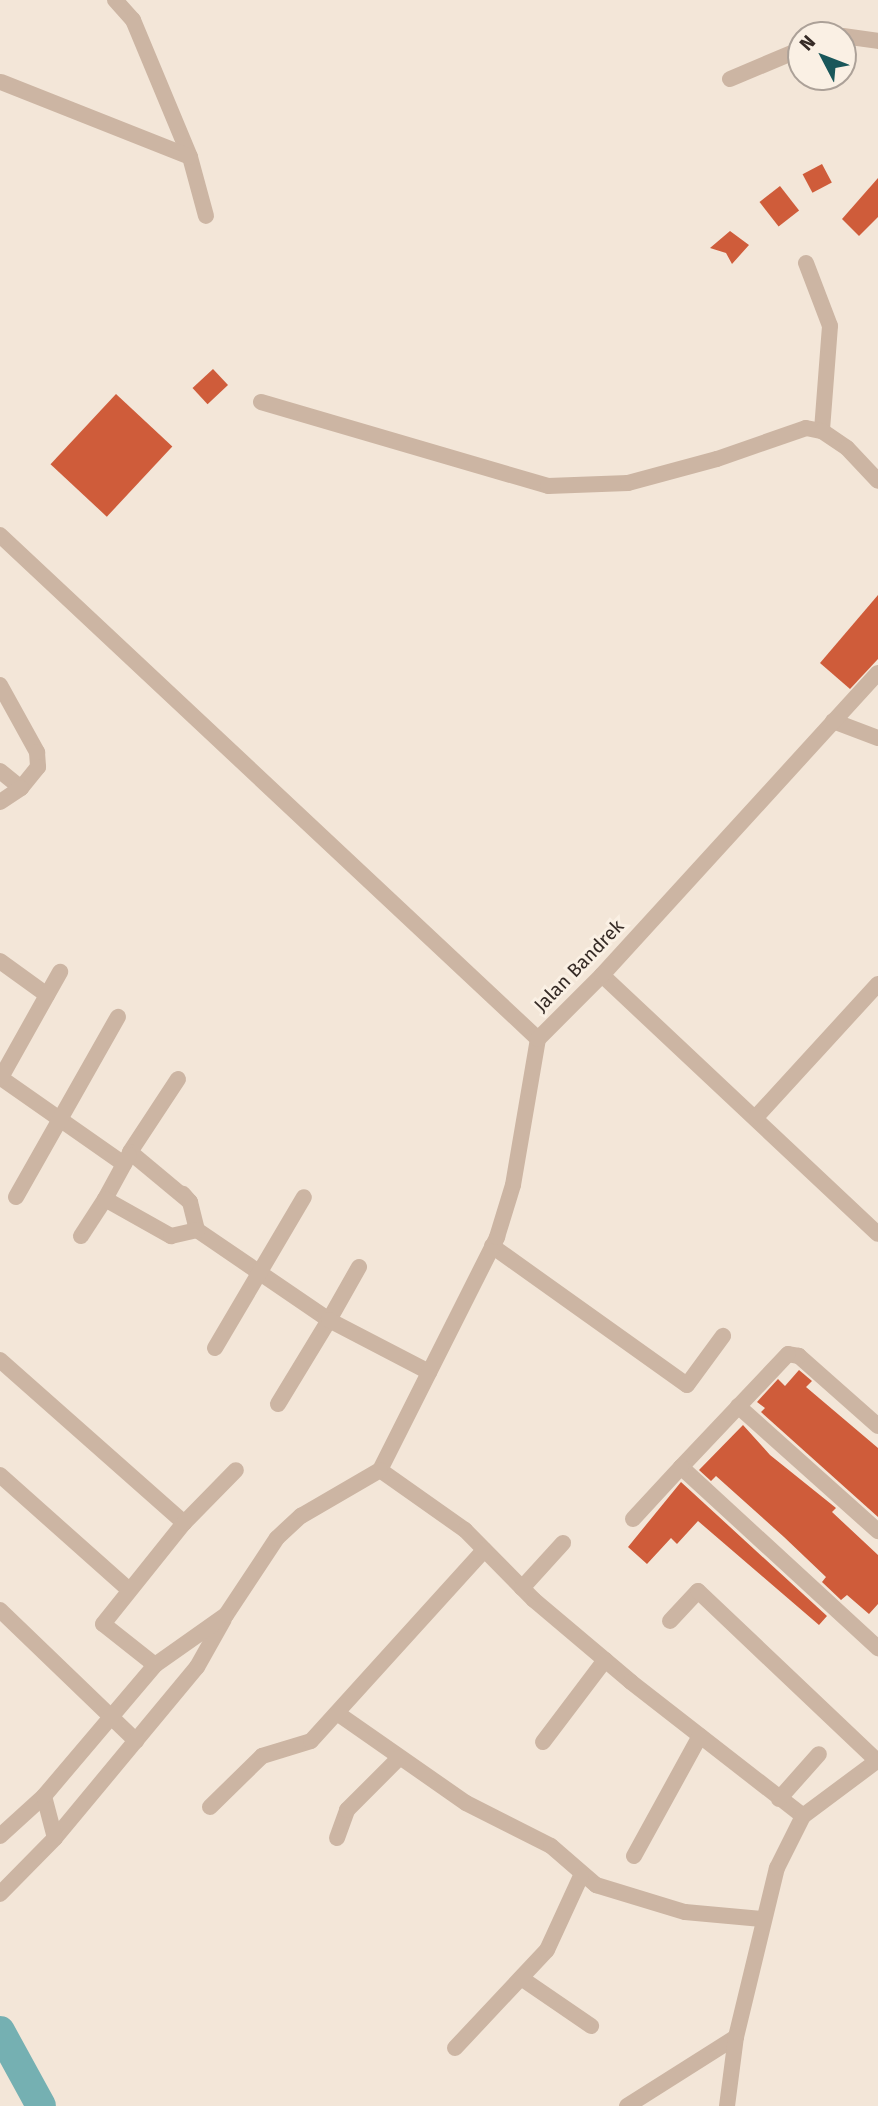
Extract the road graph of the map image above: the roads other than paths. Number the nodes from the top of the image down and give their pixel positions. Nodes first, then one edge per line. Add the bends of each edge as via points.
1 (115, 0) edge
2 (857, 38) edge
3 (878, 41) edge
4 (787, 55) edge
5 (730, 79) dead end
6 (0, 82) edge
7 (190, 157) junction
8 (206, 216) dead end
9 (806, 263) dead end
10 (261, 402) dead end
11 (822, 431) junction
12 (878, 481) edge
13 (0, 535) edge
14 (878, 673) edge
15 (0, 685) edge
16 (833, 722) junction
17 (878, 738) edge
18 (0, 771) edge
19 (21, 788) junction
20 (0, 802) edge
21 (0, 961) edge
22 (60, 972) dead end
23 (602, 975) junction
24 (878, 984) edge
25 (47, 995) junction
26 (118, 1017) dead end
27 (538, 1039) junction
28 (6, 1052) edge
29 (0, 1078) edge
30 (178, 1079) dead end
31 (757, 1116) junction
32 (62, 1120) junction
33 (127, 1158) junction
34 (16, 1197) dead end
35 (304, 1197) dead end
36 (105, 1199) junction
37 (197, 1230) junction
38 (878, 1234) edge
39 (81, 1236) dead end
40 (492, 1246) junction
41 (359, 1267) dead end
42 (260, 1271) junction
43 (329, 1320) junction
44 (723, 1336) dead end
45 (215, 1348) dead end
46 (3, 1370) edge
47 (429, 1372) junction
48 (278, 1404) dead end
49 (738, 1406) junction
50 (878, 1426) edge
51 (681, 1467) junction
52 (380, 1469) junction
53 (236, 1470) dead end
54 (0, 1475) edge
55 (633, 1519) dead end
56 (184, 1523) junction
57 (878, 1531) edge
58 (563, 1543) dead end
59 (484, 1550) junction
60 (522, 1588) junction
61 (129, 1590) junction
62 (0, 1610) edge
63 (226, 1615) junction
64 (670, 1621) dead end
65 (878, 1648) edge
66 (605, 1660) junction
67 (155, 1665) junction
68 (337, 1713) junction
69 (111, 1716) junction
70 (700, 1736) junction
71 (136, 1741) junction
72 (543, 1742) dead end
73 (819, 1754) dead end
74 (399, 1758) junction
75 (877, 1761) edge
76 (44, 1796) junction
77 (779, 1799) junction
78 (210, 1807) dead end
79 (803, 1816) junction
80 (0, 1836) edge
81 (55, 1838) junction
82 (337, 1838) dead end
83 (634, 1856) dead end
84 (581, 1876) junction
85 (0, 1894) edge
86 (762, 1919) junction
87 (521, 1978) junction
88 (591, 2026) dead end
89 (736, 2036) junction
90 (455, 2048) dead end
91 (627, 2106) edge
92 (727, 2106) edge

1 - 7 street via 133,20
2 - 3 street
4 - 5 street
6 - 7 street
7 - 8 street
9 - 11 street via 830,326
10 - 11 street via 548,486 628,483 718,459 806,428
11 - 12 street via 847,448
13 - 27 street
14 - 16 street, Jalan Bandrek
15 - 19 street via 37,752 38,766
16 - 17 street
16 - 23 street, Jalan Bandrek
18 - 19 street
19 - 20 street
21 - 25 street
22 - 25 street
23 - 27 street, Jalan Bandrek
23 - 31 street
24 - 31 street
25 - 28 street
26 - 32 street
27 - 40 street, Jalan Bandrek via 513,1185
28 - 29 street
29 - 32 street
30 - 33 street
31 - 38 street
32 - 33 street
32 - 34 street
33 - 36 street
33 - 37 street via 186,1198
35 - 42 street
36 - 37 street via 171,1236
36 - 39 street
37 - 42 street
40 - 44 street via 687,1385
40 - 47 street, Jalan Bandrek
41 - 43 street
42 - 43 street
42 - 45 street
43 - 47 street
43 - 48 street
46 - 56 street
47 - 52 street, Jalan Bandrek
49 - 50 street via 793,1353
49 - 51 street
49 - 57 street
51 - 55 street
51 - 65 street
52 - 59 street via 465,1530
52 - 63 street via 301,1516 277,1538
53 - 56 street
54 - 61 street
56 - 61 street
58 - 60 street
59 - 60 street
59 - 68 street
60 - 66 street
61 - 67 street via 103,1624
62 - 69 street
63 - 67 street
63 - 71 street via 197,1667
64 - 75 street via 698,1591
66 - 70 street
66 - 72 street
67 - 69 street
68 - 74 street
68 - 78 street via 301,1748 262,1756
69 - 71 street
69 - 76 street
70 - 77 street
70 - 83 street
71 - 81 street
73 - 77 street
74 - 82 street via 348,1810
74 - 84 street via 466,1803 551,1846
75 - 79 street
76 - 80 street
76 - 81 street
77 - 79 street
79 - 86 street via 777,1868
81 - 85 street
84 - 86 street via 596,1885 685,1912
84 - 87 street via 547,1950
86 - 89 street
87 - 88 street
87 - 90 street
89 - 91 street
89 - 92 street

